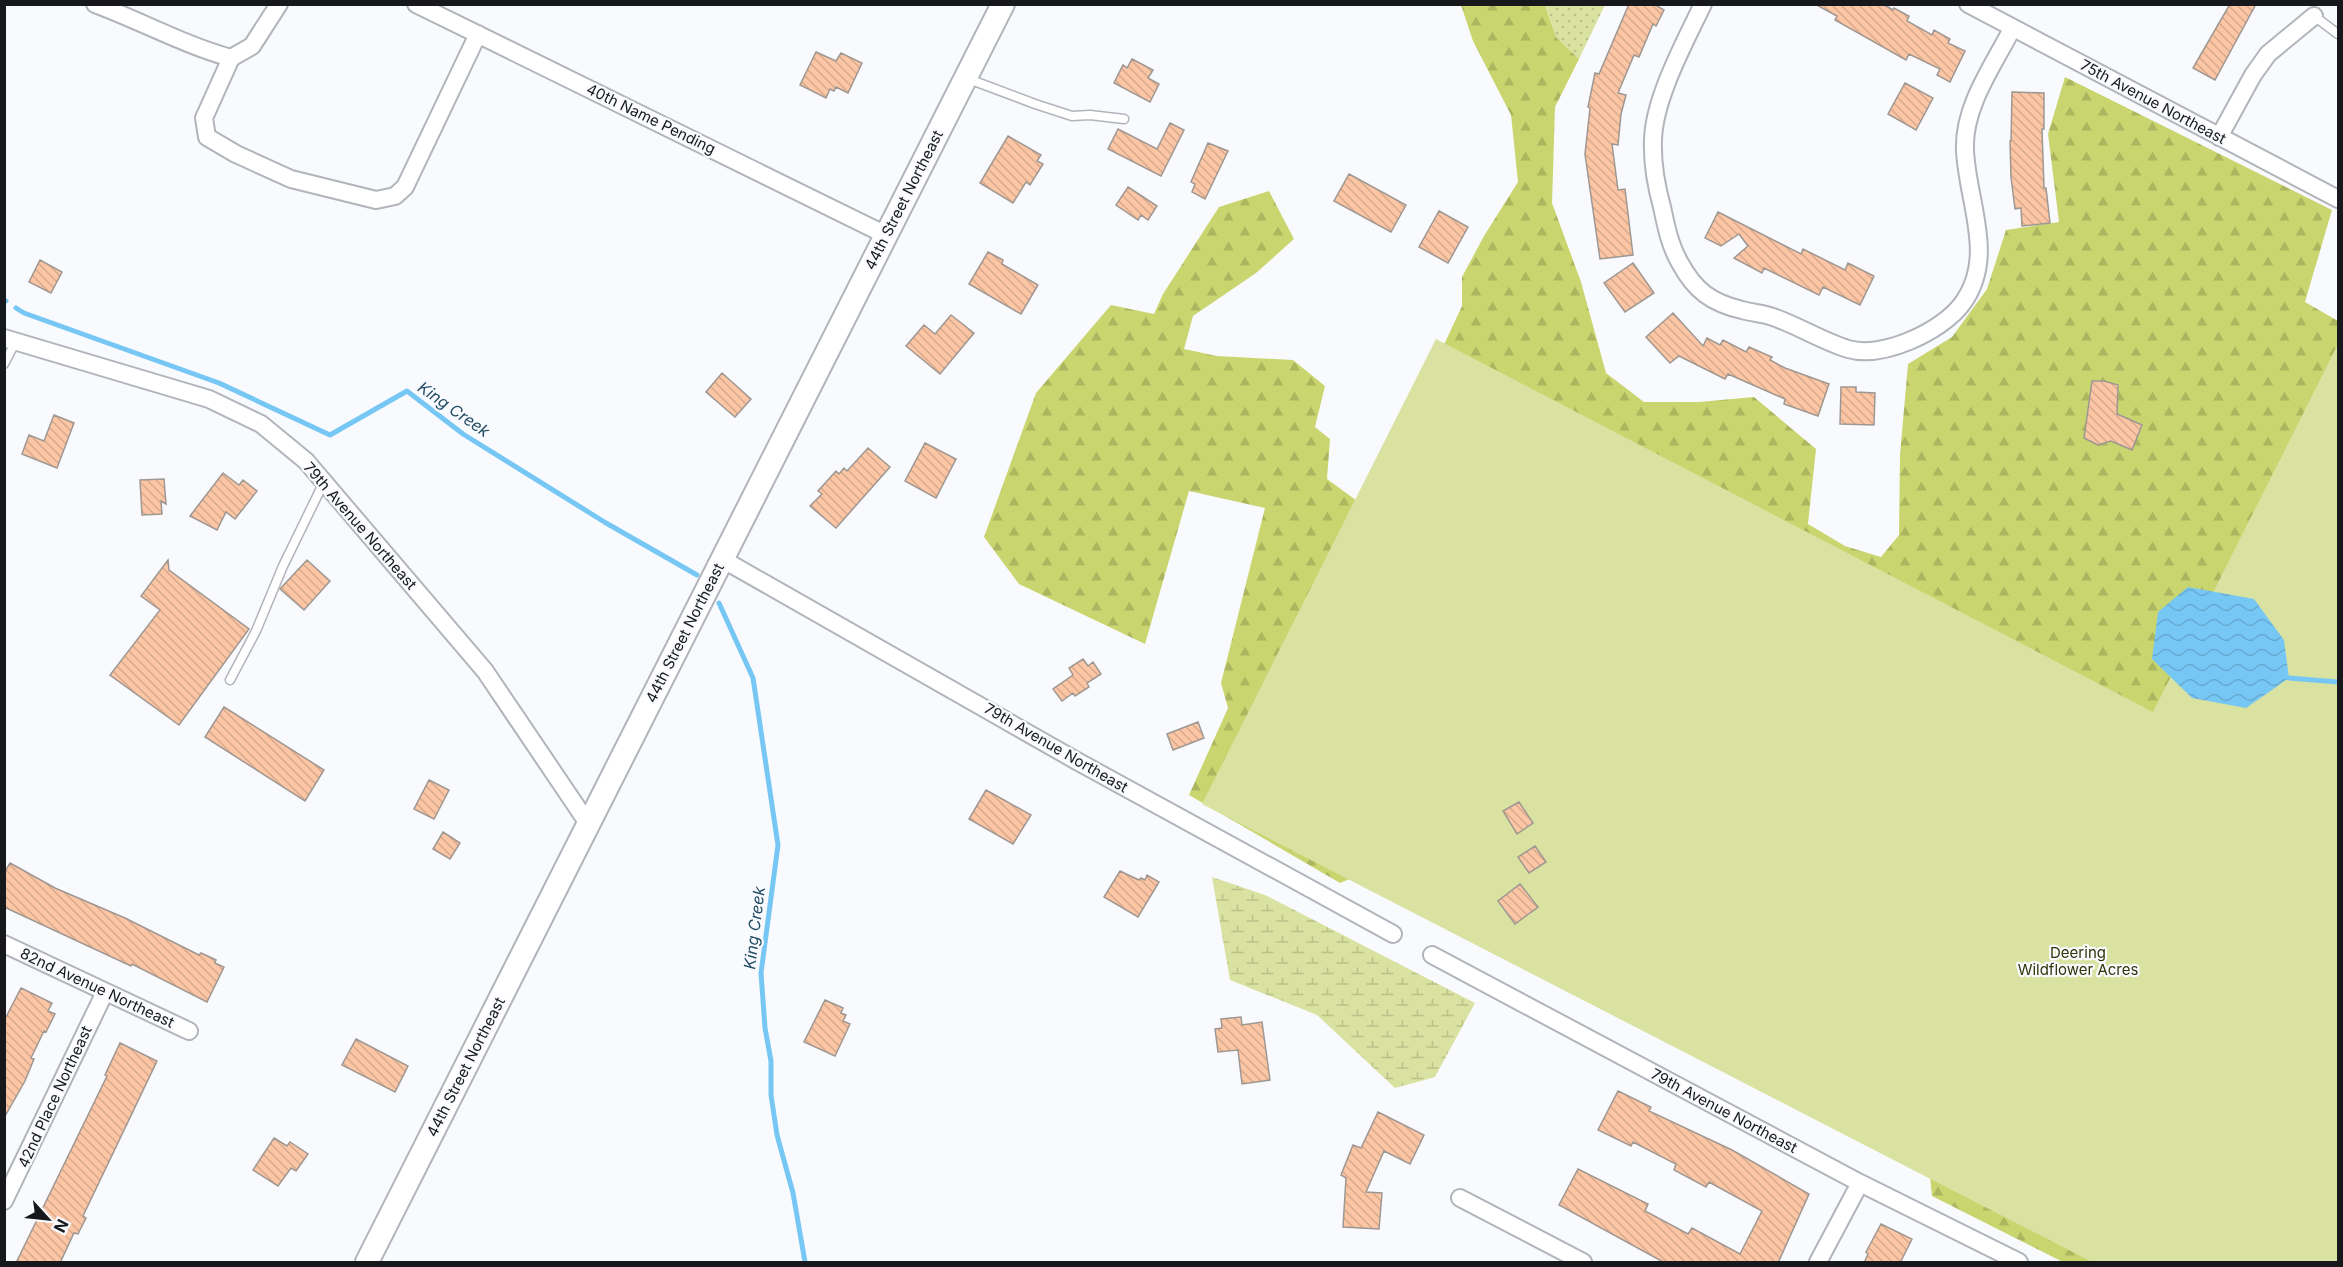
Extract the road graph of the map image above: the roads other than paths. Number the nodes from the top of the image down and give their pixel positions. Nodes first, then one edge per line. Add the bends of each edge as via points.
1 (95, 4) edge
2 (279, 4) edge
3 (416, 4) edge
4 (1003, 4) edge
5 (1703, 4) edge
6 (1968, 4) edge
7 (2314, 16) joint
8 (2012, 29) junction
9 (478, 34) junction
10 (2338, 34) edge
11 (231, 58) junction
12 (966, 78) junction
13 (1124, 119) dead end
14 (2219, 137) junction
15 (2338, 199) edge
16 (886, 235) junction
17 (10, 340) edge
18 (4, 364) edge
19 (324, 482) junction
20 (722, 559) junction
21 (230, 680) dead end
22 (589, 825) junction
23 (1393, 934) dead end
24 (4, 944) edge
25 (1432, 955) dead end
26 (105, 992) junction
27 (189, 1032) dead end
28 (1860, 1183) junction
29 (1460, 1198) dead end
30 (4, 1201) edge
31 (367, 1263) edge
32 (1583, 1263) edge
33 (1818, 1263) edge
34 (2019, 1263) edge

1 - 11 street via 205,51
2 - 11 street via 252,46
3 - 9 street, 40th Name Pending
4 - 12 street, 44th Street Northeast
5 - 8 street via 1671,74 1653,138 1655,179 1669,237 1680,263 1697,289 1717,303 1772,316 1851,350 1880,349 1927,334 1962,304 1973,283 1979,257 1977,216 1965,150 1968,120
6 - 8 street, 75th Avenue Northeast
7 - 10 lane
7 - 14 street via 2268,54
8 - 14 street, 75th Avenue Northeast
9 - 11 street via 405,187 395,196 376,200 291,179 207,137 204,118
9 - 16 street, 40th Name Pending
12 - 13 lane via 1072,116
12 - 16 street, 44th Street Northeast
14 - 15 street, 75th Avenue Northeast
16 - 20 street, 44th Street Northeast
17 - 18 lane
17 - 19 street, 79th Avenue Northeast via 209,399 261,424 306,461
19 - 21 lane
19 - 22 street, 79th Avenue Northeast via 485,671
20 - 22 street, 44th Street Northeast
20 - 23 street, 79th Avenue Northeast via 1075,760
22 - 31 street, 44th Street Northeast
24 - 26 street, 82nd Avenue Northeast
25 - 28 street, 79th Avenue Northeast
26 - 27 street, 82nd Avenue Northeast
26 - 30 street, 42nd Place Northeast
28 - 33 street
28 - 34 street, 79th Avenue Northeast
29 - 32 street

